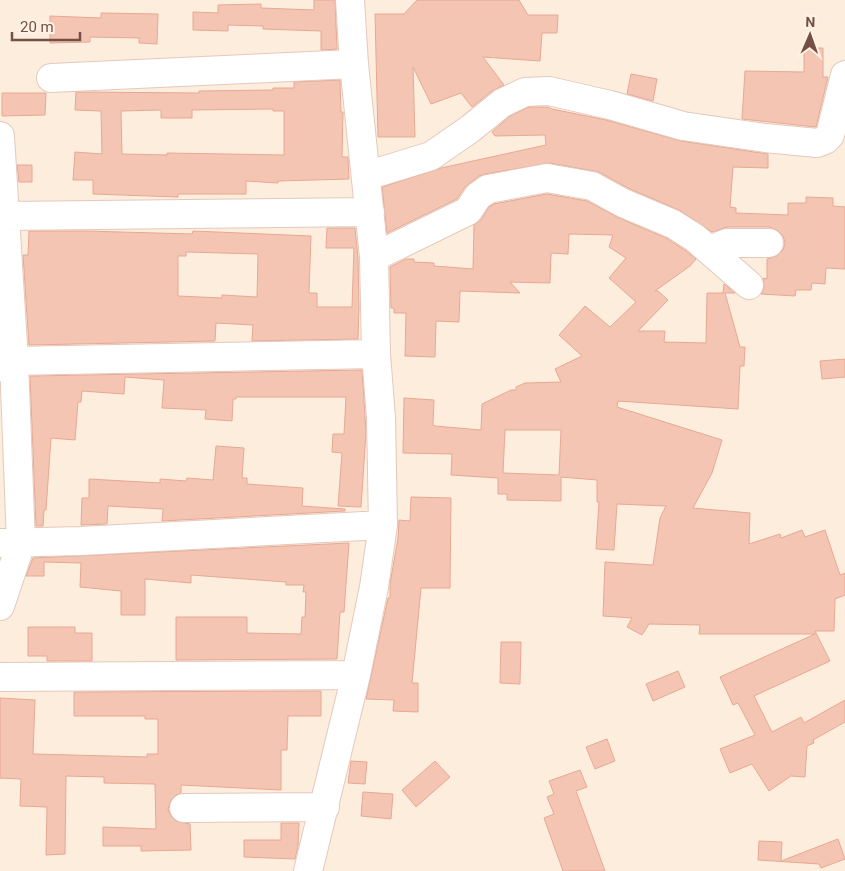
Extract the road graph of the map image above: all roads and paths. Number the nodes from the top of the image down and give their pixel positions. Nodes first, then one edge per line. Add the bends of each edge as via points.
1 (350, 0) edge
2 (354, 64) junction
3 (845, 75) edge
4 (51, 78) dead end
5 (0, 136) edge
6 (366, 176) junction
7 (370, 212) junction
8 (4, 216) junction
9 (769, 244) dead end
10 (710, 250) junction
11 (374, 257) junction
12 (749, 285) dead end
13 (376, 354) junction
14 (7, 364) edge
15 (383, 525) junction
16 (10, 543) edge
17 (0, 606) edge
18 (356, 675) junction
19 (0, 677) edge
20 (325, 807) junction
21 (184, 808) dead end
22 (308, 871) edge

1 - 2 street
2 - 4 street
2 - 6 street
3 - 6 street via 830,134 816,143 683,126 550,91 525,92 502,103 431,156
5 - 8 street
6 - 7 street
7 - 8 street
7 - 11 street
8 - 14 street
9 - 10 street via 727,243
10 - 11 street via 673,224 592,186 547,178 488,189 478,196 468,211
10 - 12 street
11 - 13 street
13 - 14 street
13 - 15 street
14 - 16 street
15 - 16 street
15 - 18 street
16 - 17 street
18 - 19 street
18 - 20 street
20 - 21 street
20 - 22 street

